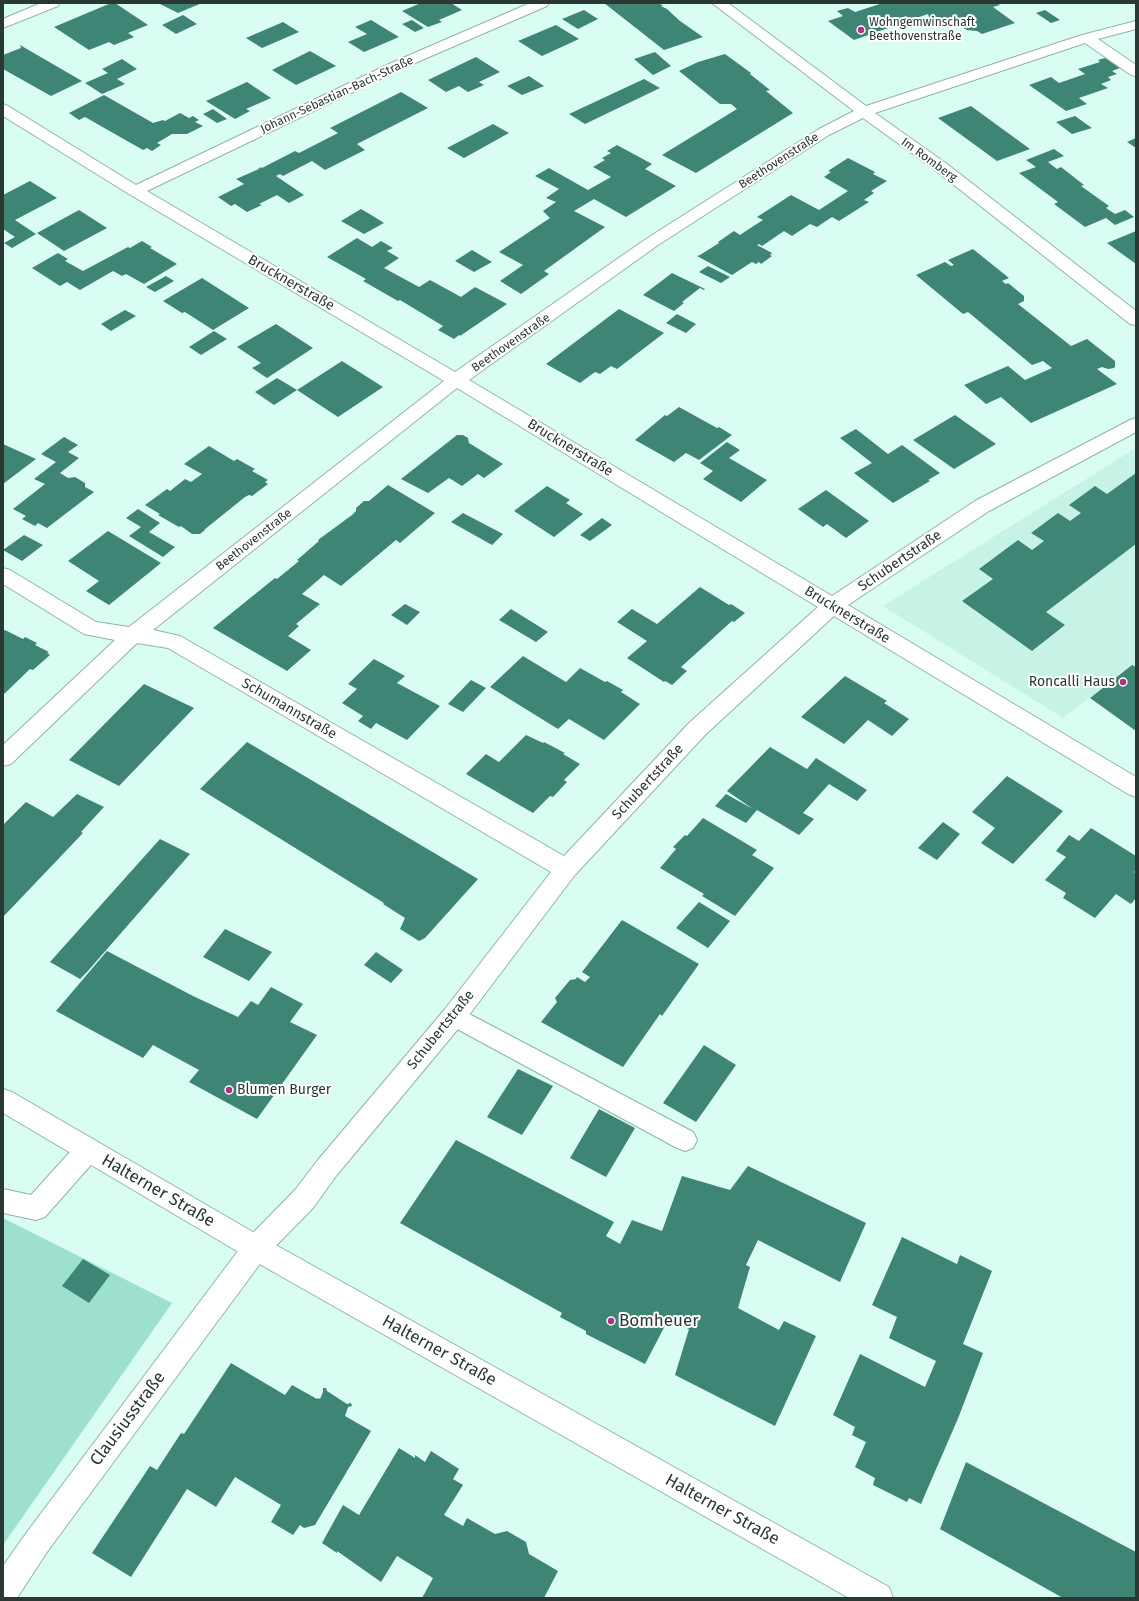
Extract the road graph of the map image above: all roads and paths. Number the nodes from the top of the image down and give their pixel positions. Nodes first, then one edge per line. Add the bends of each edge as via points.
1 (53, 3) edge
2 (542, 3) edge
3 (719, 3) edge
4 (3, 24) edge
5 (1136, 25) edge
6 (1087, 38) junction
7 (1136, 72) edge
8 (3, 109) edge
9 (864, 112) junction
10 (135, 191) junction
11 (1136, 320) edge
12 (456, 380) junction
13 (1136, 424) edge
14 (3, 575) edge
15 (832, 606) junction
16 (133, 635) junction
17 (3, 758) edge
18 (1136, 788) edge
19 (566, 869) junction
20 (454, 1016) junction
21 (3, 1100) edge
22 (685, 1140) dead end
23 (88, 1150) junction
24 (3, 1201) edge
25 (256, 1248) junction
26 (3, 1592) edge
27 (878, 1598) edge

1 - 4 street
2 - 10 street, Johann-Sebastian-Bach-Straße via 394,67
3 - 9 street, Im Romberg
5 - 6 street, Beethovenstraße
6 - 7 street
6 - 9 street, Beethovenstraße
8 - 10 street, Brucknerstraße
9 - 11 street, Im Romberg via 941,167
9 - 12 street, Beethovenstraße via 824,132 652,242
10 - 12 street, Brucknerstraße
12 - 15 street, Brucknerstraße
12 - 16 street, Beethovenstraße
13 - 15 street, Schubertstraße via 982,506
14 - 16 street, Schumannstraße via 91,629
15 - 18 street, Brucknerstraße
15 - 19 street, Schubertstraße via 697,729
16 - 17 street, Beethovenstraße
16 - 19 street, Schumannstraße via 173,641
19 - 20 street, Schubertstraße
20 - 22 lane
20 - 25 street, Schubertstraße via 304,1199
21 - 23 street, Halterner Straße
23 - 24 street via 36,1208
23 - 25 street, Halterner Straße
25 - 26 street, Clausiusstraße via 41,1536
25 - 27 street, Halterner Straße

